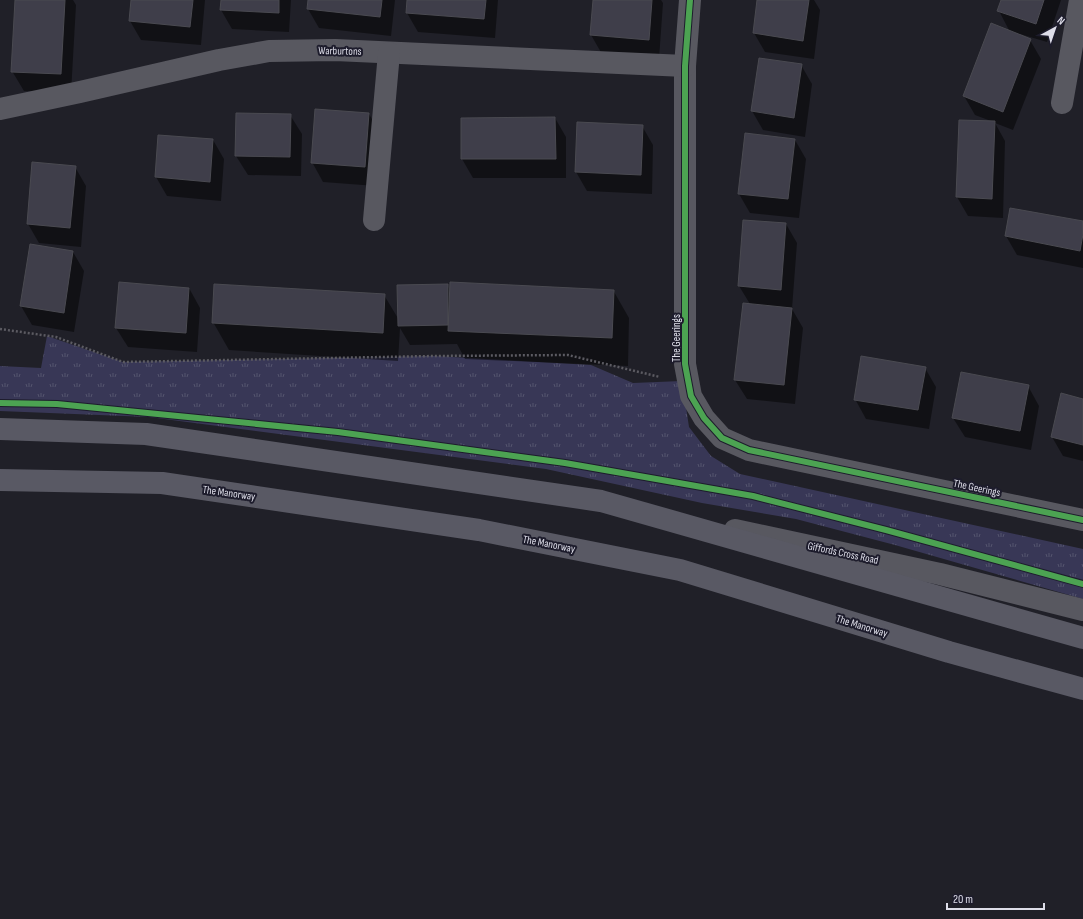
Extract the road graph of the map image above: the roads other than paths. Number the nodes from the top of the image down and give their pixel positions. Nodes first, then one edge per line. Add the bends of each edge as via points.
1 (690, 0) edge
2 (1080, 0) edge
3 (388, 53) junction
4 (686, 66) junction
5 (1062, 104) dead end
6 (0, 109) edge
7 (374, 220) dead end
8 (0, 429) edge
9 (0, 480) edge
10 (601, 501) junction
11 (1083, 520) edge
12 (1083, 610) edge
13 (1083, 638) edge
14 (1083, 689) edge

1 - 4 street, The Geerings
2 - 5 street
3 - 4 street, Warburtons
3 - 6 street, Warburtons via 335,50 269,51
3 - 7 street
4 - 11 street, The Geerings via 685,364 691,396 704,418 722,438 749,450
8 - 10 main road via 146,434
9 - 14 main road, The Manorway via 162,483 479,530 680,570 949,652
10 - 12 street, Giffords Cross Road via 940,574
10 - 13 main road

